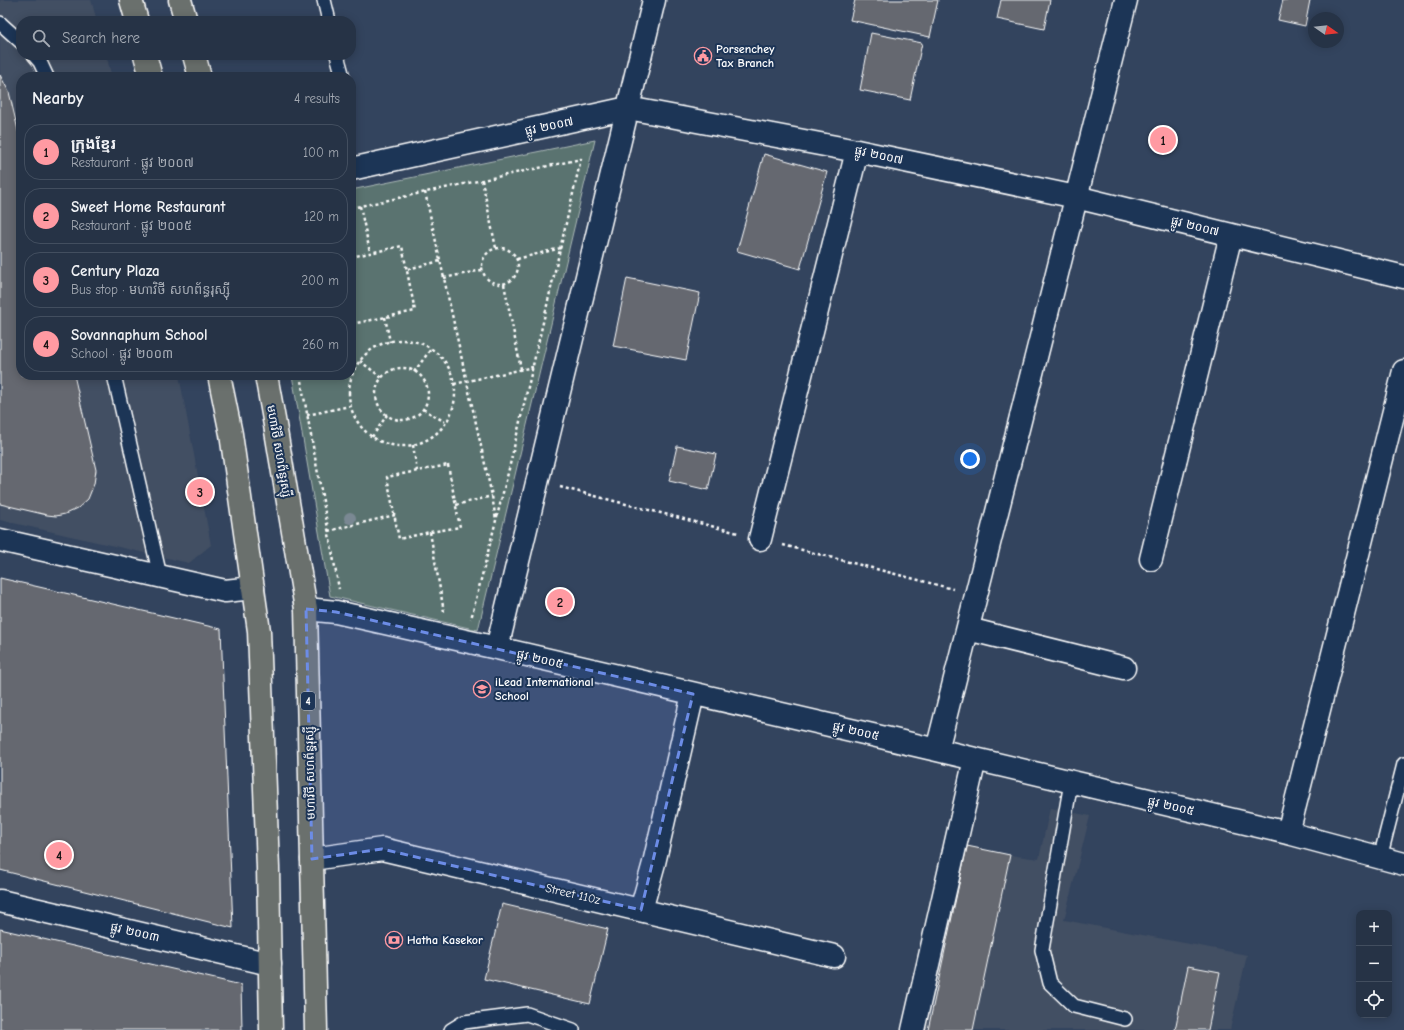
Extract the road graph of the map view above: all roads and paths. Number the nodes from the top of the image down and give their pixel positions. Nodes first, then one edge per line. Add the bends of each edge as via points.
1 (132, 0) edge
2 (180, 0) edge
3 (324, 0) edge
4 (654, 0) edge
5 (1126, 0) edge
6 (136, 16) edge
7 (185, 16) edge
8 (328, 16) edge
9 (0, 23) edge
10 (16, 37) edge
11 (38, 60) edge
12 (147, 60) edge
13 (195, 60) edge
14 (338, 60) edge
15 (45, 72) edge
16 (150, 72) edge
17 (199, 72) edge
18 (341, 72) edge
19 (628, 108) junction
20 (857, 151) junction
21 (356, 168) edge
22 (482, 180) junction
23 (425, 192) junction
24 (1076, 197) junction
25 (360, 206) junction
26 (356, 207) edge
27 (1231, 235) junction
28 (496, 248) junction
29 (561, 248) junction
30 (370, 252) junction
31 (356, 256) edge
32 (516, 259) junction
33 (440, 261) junction
34 (407, 269) junction
35 (482, 270) junction
36 (1404, 277) edge
37 (444, 278) junction
38 (504, 284) junction
39 (385, 317) junction
40 (356, 323) edge
41 (390, 342) junction
42 (431, 349) junction
43 (360, 361) junction
44 (533, 367) junction
45 (356, 368) edge
46 (521, 369) junction
47 (1404, 371) edge
48 (414, 372) junction
49 (382, 378) junction
50 (115, 380) edge
51 (220, 380) edge
52 (267, 380) edge
53 (301, 380) edge
54 (351, 380) edge
55 (466, 381) junction
56 (454, 384) junction
57 (350, 406) junction
58 (422, 409) junction
59 (307, 415) junction
60 (387, 415) junction
61 (445, 422) junction
62 (372, 437) junction
63 (413, 445) junction
64 (417, 471) junction
65 (492, 496) junction
66 (456, 505) junction
67 (395, 515) junction
68 (496, 522) junction
69 (328, 531) junction
70 (430, 532) junction
71 (760, 539) dead end
72 (0, 540) edge
73 (1151, 559) dead end
74 (160, 576) junction
75 (253, 588) junction
76 (339, 592) dead end
77 (306, 609) junction
78 (445, 616) dead end
79 (470, 622) dead end
80 (968, 629) junction
81 (497, 648) junction
82 (1124, 668) dead end
83 (693, 694) junction
84 (937, 750) junction
85 (975, 759) junction
86 (1404, 764) edge
87 (1071, 782) junction
88 (1288, 833) junction
89 (1380, 858) junction
90 (312, 859) junction
91 (1404, 864) edge
92 (0, 901) edge
93 (641, 910) junction
94 (834, 956) dead end
95 (270, 964) junction
96 (1126, 1019) dead end
97 (271, 1030) edge
98 (316, 1030) edge
99 (451, 1030) edge
100 (573, 1030) edge
101 (913, 1030) edge

1 - 6 highway
2 - 7 highway
3 - 8 lane
4 - 19 street
5 - 24 street
9 - 10 lane
11 - 15 lane
12 - 16 highway
13 - 17 highway
14 - 18 lane
19 - 20 street, ផ្លូវ ២០០៧
19 - 21 street, ផ្លូវ ២០០៧
19 - 81 street
20 - 24 street, ផ្លូវ ២០០៧
20 - 71 street
22 - 23 path
22 - 28 path
22 - 29 path via 581,159
23 - 25 path
23 - 33 path
24 - 27 street, ផ្លូវ ២០០៧
24 - 80 street
25 - 26 path
25 - 30 path
27 - 36 street, ផ្លូវ ២០០៧
27 - 73 street
28 - 32 path via 505,248 514,254
28 - 35 path via 488,252 483,260
29 - 32 path
29 - 44 path
30 - 31 path
30 - 34 path via 402,246
32 - 38 path via 517,271 512,280
33 - 34 path
33 - 37 path
34 - 39 path via 416,311
35 - 37 path
35 - 38 path via 486,278 494,283
37 - 55 path
38 - 46 path
39 - 40 path
39 - 41 path
41 - 42 path via 404,340
41 - 43 path via 375,348
42 - 48 path
42 - 56 path via 442,358
43 - 45 path
43 - 49 path
44 - 46 path
44 - 68 path
46 - 55 path
47 - 88 street
48 - 49 path via 401,368 385,374
48 - 58 path via 423,379 427,387 427,399
49 - 60 path via 376,389 376,397
50 - 74 lane
51 - 75 highway via 231,434
52 - 77 highway, មហាវិថី សហព័ន្ធរុស្ស៊ី / 4
53 - 59 path
54 - 57 path
55 - 56 path
55 - 65 path
56 - 61 path via 454,400 450,416
57 - 59 path
57 - 62 path via 359,424
58 - 60 path via 415,417 407,420
58 - 61 path
59 - 69 path
60 - 62 path
61 - 63 path via 428,440
62 - 63 path via 385,444
63 - 64 path
64 - 66 path via 448,465
64 - 67 path via 387,477
65 - 66 path
65 - 68 path
66 - 70 path via 460,527
67 - 69 path
67 - 70 path via 399,539
68 - 79 path
69 - 76 path
70 - 78 path
72 - 74 street
74 - 75 street via 225,591
75 - 95 highway via 259,631
77 - 81 street, ផ្លូវ ២០០៥ via 336,612
77 - 90 highway, មហាវិថី សហព័ន្ធរុស្ស៊ី / 4
80 - 82 street
80 - 84 street
81 - 83 street, ផ្លូវ ២០០៥
83 - 84 street, ផ្លូវ ២០០៥
83 - 93 street
84 - 85 street, ផ្លូវ ២០០៥
85 - 87 street, ផ្លូវ ២០០៥
85 - 101 street
86 - 89 lane
87 - 88 street, ផ្លូវ ២០០៥
87 - 96 lane via 1042,950 1050,983 1074,1006
88 - 89 street, ផ្លូវ ២០០៥
89 - 91 street, ផ្លូវ ២០០៥
90 - 93 street, Street 110z via 382,850
90 - 98 highway, មហាវិថី សហព័ន្ធរុស្ស៊ី / 4
92 - 95 street, ផ្លូវ ២០០៣
93 - 94 street, Street 110z
95 - 97 highway
99 - 100 lane via 464,1022 527,1014

